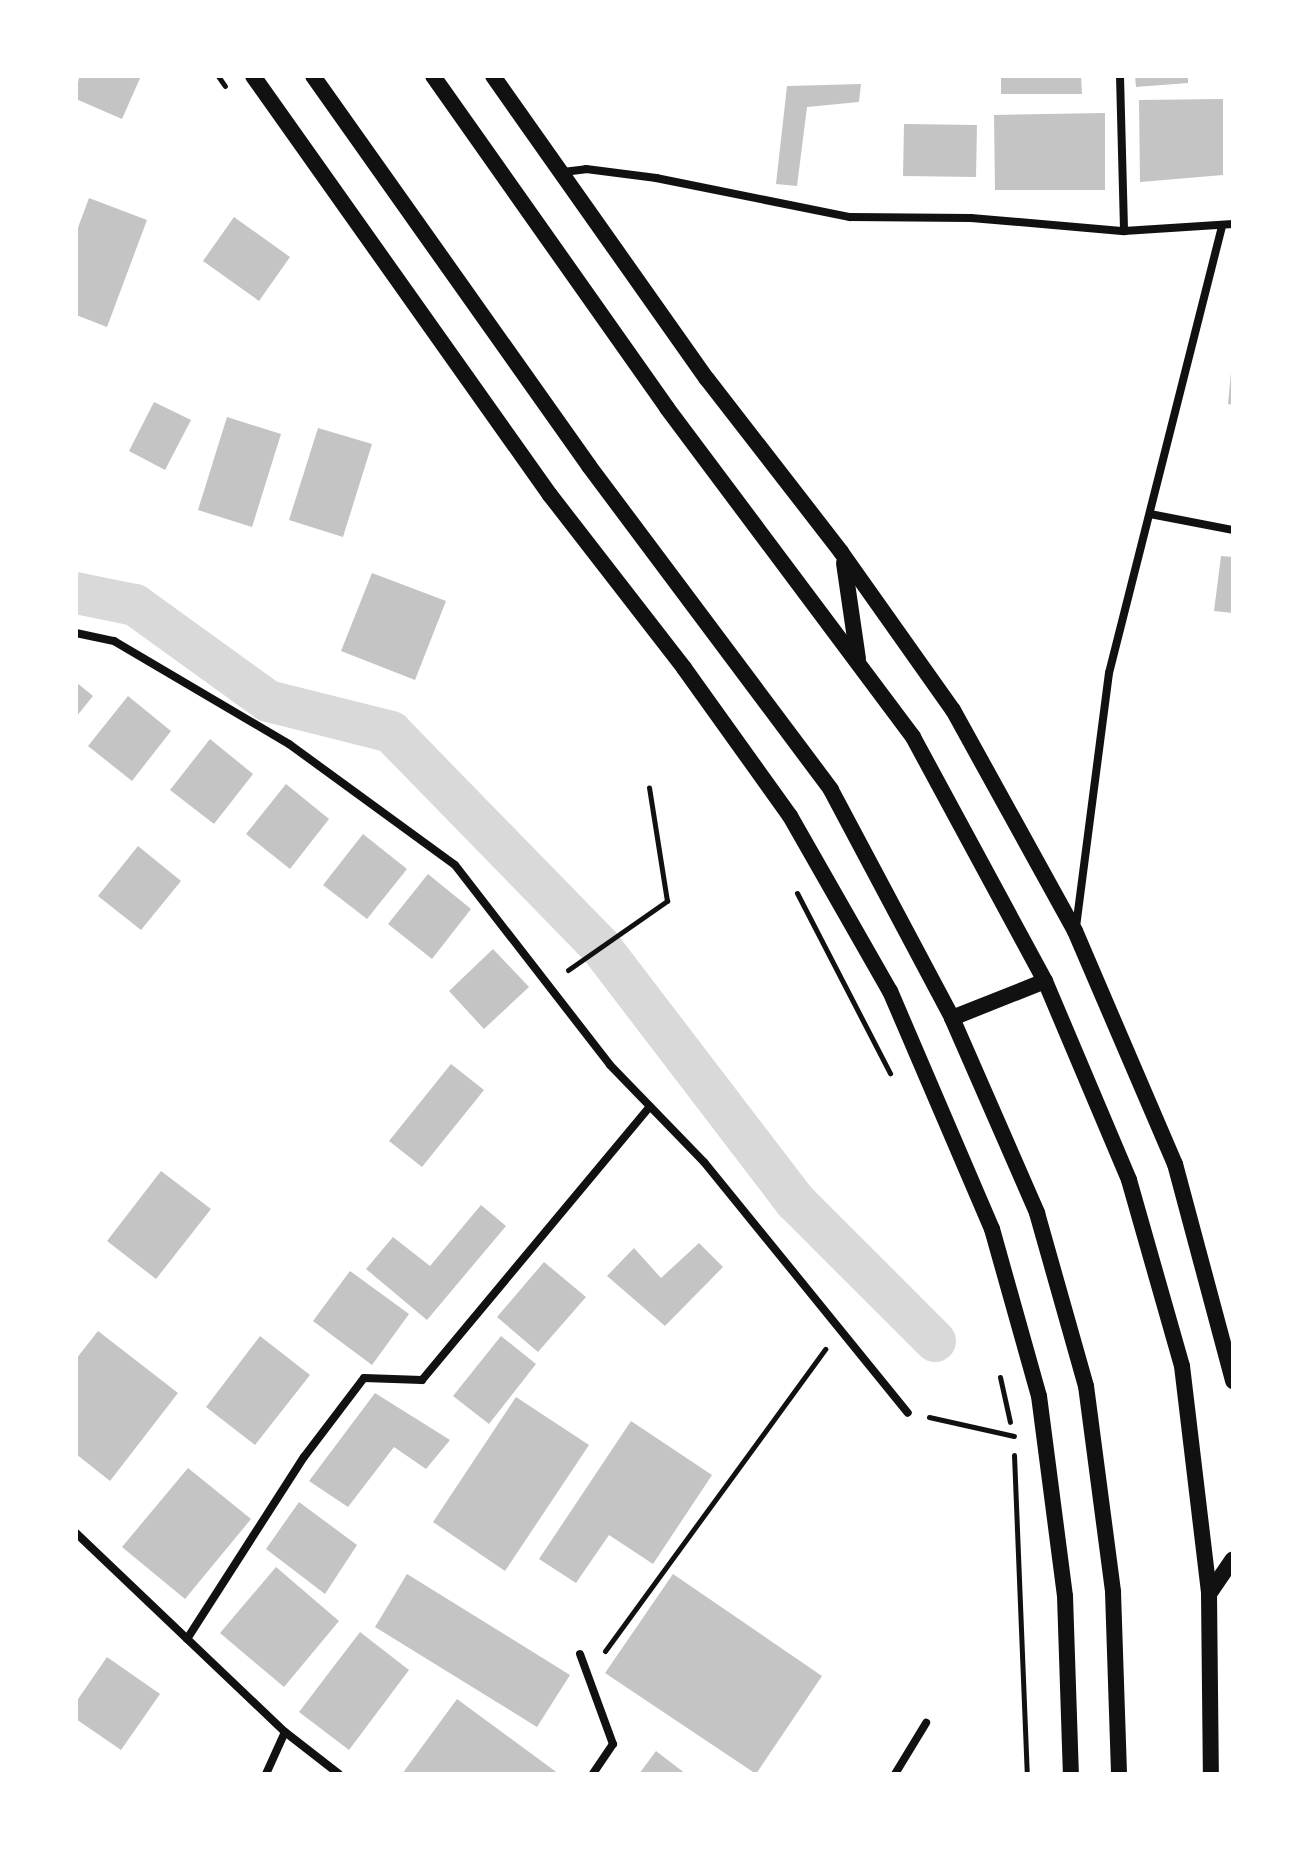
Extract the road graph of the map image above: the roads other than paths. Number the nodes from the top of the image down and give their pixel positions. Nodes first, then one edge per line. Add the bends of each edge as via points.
1 (253, 76) edge
2 (313, 76) edge
3 (433, 76) edge
4 (493, 76) edge
5 (1120, 76) edge
6 (563, 172) junction
7 (1233, 224) edge
8 (1222, 228) junction
9 (1124, 231) junction
10 (1150, 514) junction
11 (1233, 530) edge
12 (841, 552) junction
13 (76, 633) edge
14 (859, 660) junction
15 (1075, 931) junction
16 (1045, 981) junction
17 (952, 1018) junction
18 (650, 1106) junction
19 (1233, 1381) edge
20 (908, 1413) road end
21 (76, 1533) edge
22 (1233, 1559) edge
23 (1209, 1594) junction
24 (187, 1639) junction
25 (580, 1654) dead end
26 (926, 1723) dead end
27 (285, 1732) junction
28 (266, 1774) edge
29 (339, 1774) edge
30 (593, 1774) edge
31 (895, 1774) edge
32 (1071, 1774) edge
33 (1119, 1774) edge
34 (1211, 1774) edge

1 - 32 main road via 550,495 790,816 890,991 992,1229 1039,1396 1065,1596
2 - 17 main road via 589,466 831,790
3 - 14 main road via 667,408
4 - 6 main road
5 - 9 street
6 - 9 street via 586,169 656,178 850,217 971,218
6 - 12 main road via 707,379
7 - 8 street
8 - 9 street
8 - 10 street
10 - 11 street
10 - 15 street via 1109,673
12 - 14 main road
12 - 15 main road via 953,710
13 - 18 street via 114,641 289,744 455,865 610,1065
14 - 16 main road via 913,737
15 - 19 main road via 1175,1164
16 - 17 main road
16 - 23 main road via 1129,1180 1182,1366
17 - 33 main road via 1037,1213 1086,1386 1113,1592
18 - 20 street via 704,1162
18 - 24 street via 422,1380 364,1378 304,1457
21 - 24 street
22 - 23 main road
23 - 34 main road
24 - 27 street
25 - 30 street via 613,1744
26 - 31 street
27 - 28 street
27 - 29 street

